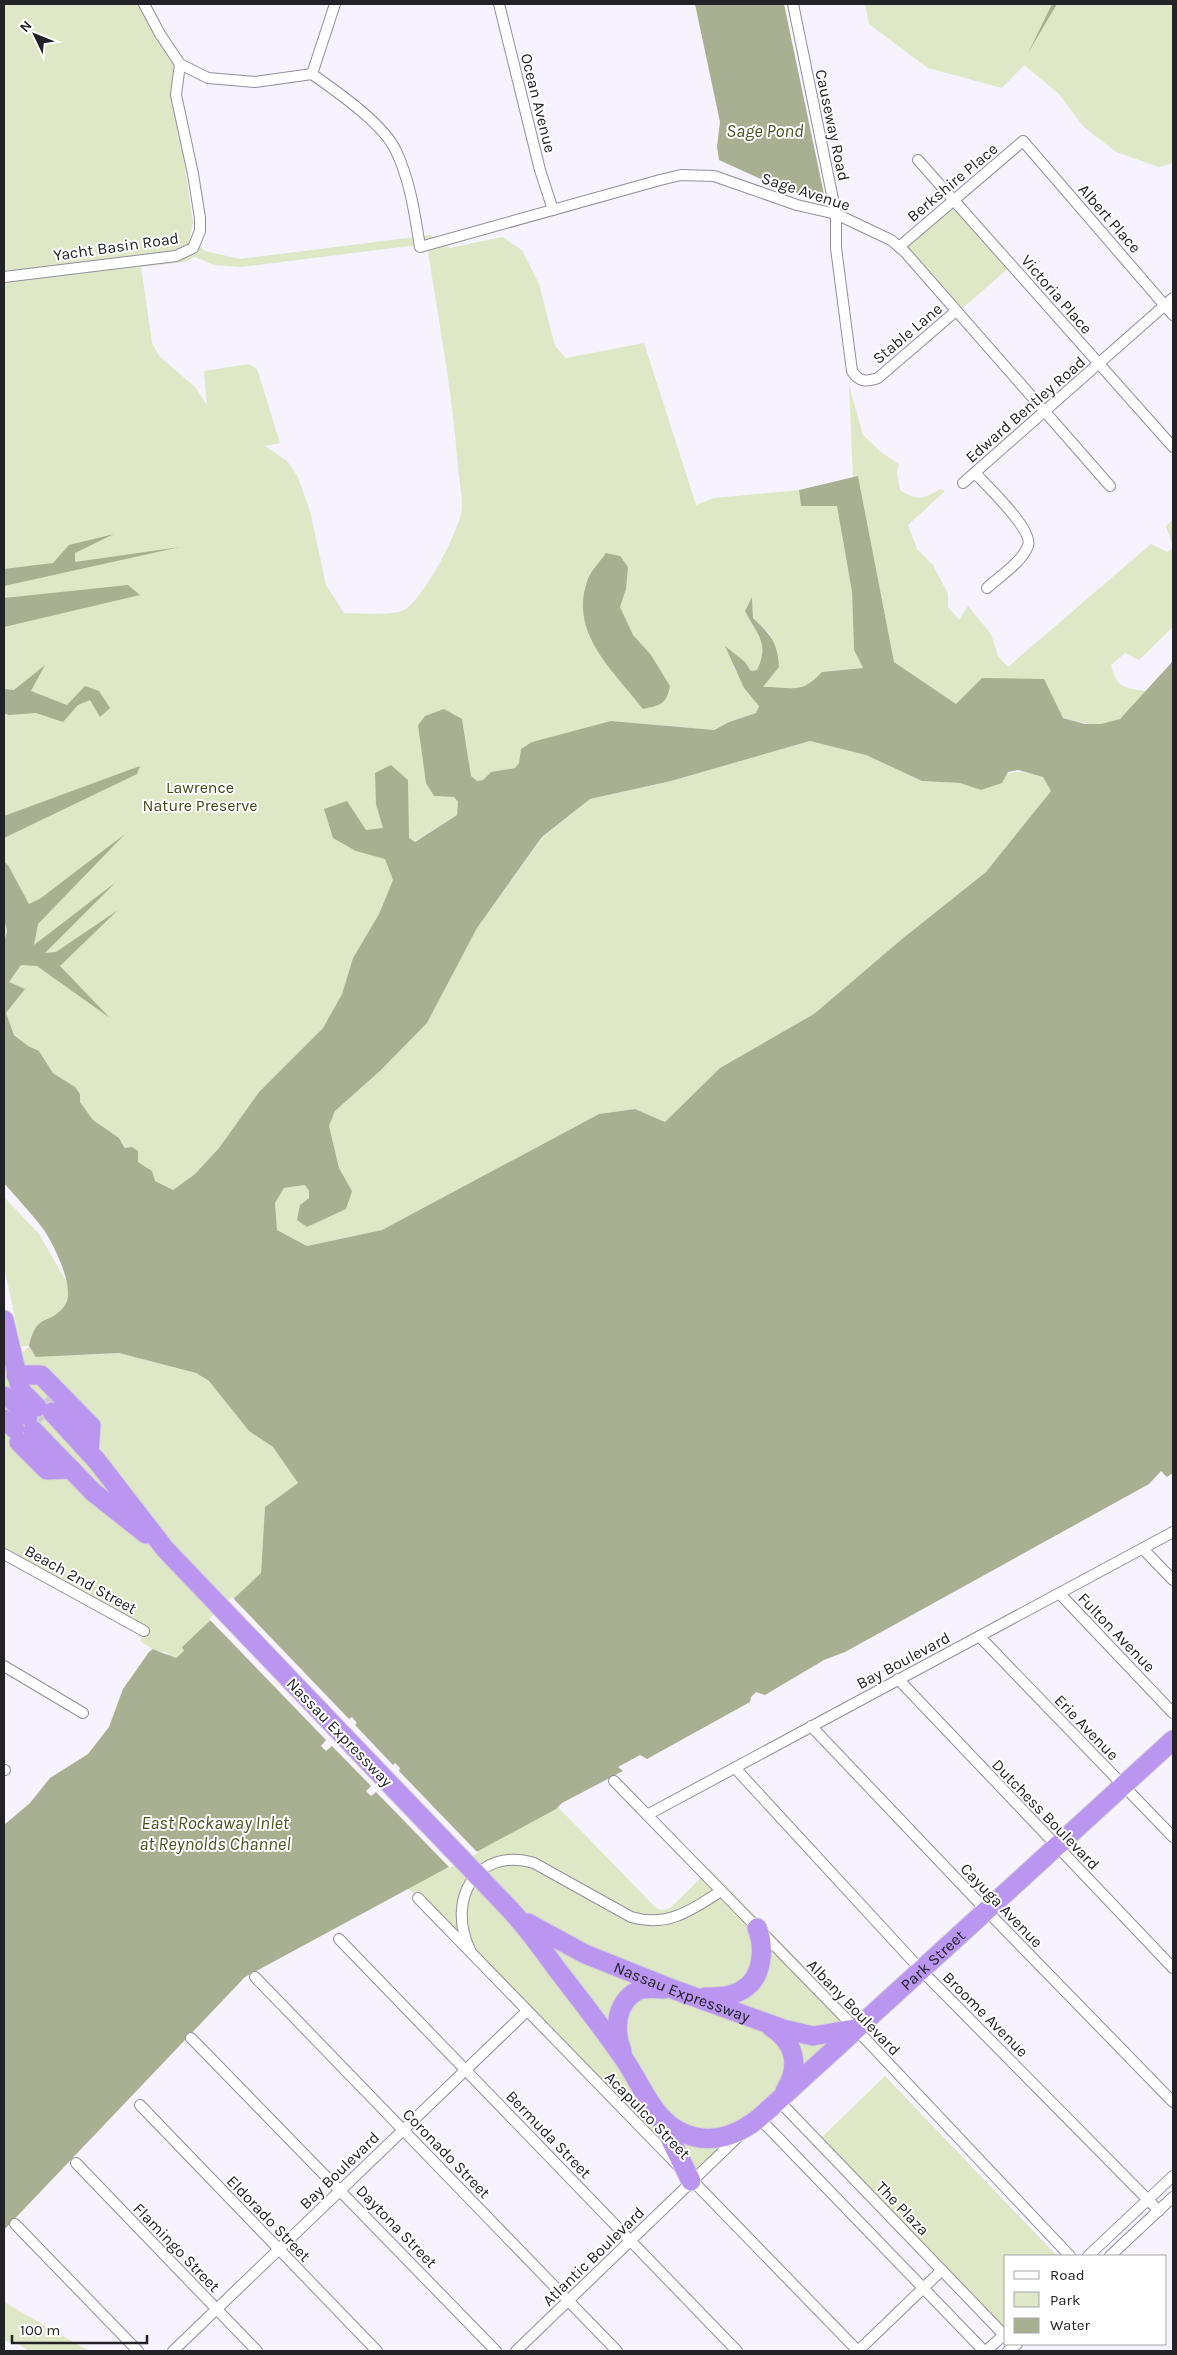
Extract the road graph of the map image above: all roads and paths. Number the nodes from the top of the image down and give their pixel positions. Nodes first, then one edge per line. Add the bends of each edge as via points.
1 (144, 4) edge
2 (335, 4) edge
3 (499, 4) edge
4 (792, 4) edge
5 (180, 64) junction
6 (312, 74) junction
7 (1024, 141) joint
8 (918, 160) dead end
9 (954, 200) junction
10 (553, 210) junction
11 (836, 214) junction
12 (899, 247) junction
13 (4, 277) edge
14 (1169, 302) edge
15 (956, 311) junction
16 (1173, 315) edge
17 (1099, 364) junction
18 (852, 371) joint
19 (1044, 412) junction
20 (1173, 447) edge
21 (974, 473) junction
22 (963, 483) dead end
23 (1110, 486) dead end
24 (987, 588) dead end
25 (4, 1320) edge
26 (10, 1369) edge
27 (4, 1396) edge
28 (4, 1400) edge
29 (4, 1410) edge
30 (32, 1419) edge
31 (90, 1452) junction
32 (1173, 1532) edge
33 (165, 1549) junction
34 (1143, 1549) junction
35 (4, 1554) edge
36 (1173, 1580) edge
37 (1060, 1594) junction
38 (144, 1631) dead end
39 (980, 1637) junction
40 (4, 1666) edge
41 (898, 1679) junction
42 (83, 1713) dead end
43 (1173, 1713) edge
44 (811, 1726) junction
45 (1173, 1740) edge
46 (735, 1768) junction
47 (614, 1781) dead end
48 (1123, 1785) junction
49 (647, 1815) junction
50 (1173, 1837) edge
51 (1056, 1846) junction
52 (721, 1891) junction
53 (418, 1898) dead end
54 (986, 1910) junction
55 (516, 1915) junction
56 (757, 1928) junction
57 (339, 1939) dead end
58 (473, 1956) junction
59 (1173, 1968) edge
60 (921, 1970) junction
61 (255, 1977) dead end
62 (675, 1990) junction
63 (696, 1996) junction
64 (526, 2011) junction
65 (756, 2019) junction
66 (856, 2029) junction
67 (191, 2038) dead end
68 (626, 2061) junction
69 (465, 2070) junction
70 (778, 2100) junction
71 (1173, 2102) edge
72 (140, 2105) dead end
73 (657, 2113) junction
74 (758, 2119) junction
75 (403, 2129) junction
76 (76, 2163) dead end
77 (1173, 2176) edge
78 (691, 2182) junction
79 (341, 2189) junction
80 (1173, 2197) edge
81 (1148, 2200) junction
82 (1159, 2211) junction
83 (15, 2224) dead end
84 (630, 2240) junction
85 (279, 2249) junction
86 (1069, 2255) edge
87 (1089, 2255) edge
88 (1111, 2255) edge
89 (942, 2270) junction
90 (924, 2288) junction
91 (568, 2301) junction
92 (217, 2309) junction
93 (1004, 2334) edge
94 (1004, 2336) edge
95 (138, 2351) edge
96 (173, 2351) edge
97 (257, 2351) edge
98 (377, 2351) edge
99 (496, 2351) edge
100 (516, 2351) edge
101 (617, 2351) edge
102 (737, 2351) edge
103 (858, 2351) edge
104 (985, 2351) edge

1 - 5 street
2 - 6 street
3 - 10 street, Ocean Avenue
4 - 11 street, Causeway Road
5 - 6 street via 208,78 226,81 255,82
5 - 13 street, Yacht Basin Road via 176,95 200,218 200,231 193,248 176,256
6 - 10 street, Sage Avenue via 366,116 396,150 413,208 420,247
7 - 9 street, Berkshire Place
7 - 14 street, Albert Place
8 - 9 street, Victoria Place
9 - 12 street, Berkshire Place
9 - 17 street, Victoria Place
10 - 11 street, Sage Avenue via 660,180 698,174 720,177 797,205
11 - 12 street, Sage Avenue
11 - 18 street, Causeway Road via 837,257
12 - 15 street, Sage Avenue
14 - 16 street, Albert Place
14 - 17 street, Edward Bentley Road
15 - 18 street, Stable Lane via 878,378 860,380
15 - 19 street, Sage Avenue
17 - 19 street, Edward Bentley Road
17 - 20 street, Victoria Place
19 - 21 street, Edward Bentley Road
19 - 23 street, Sage Avenue
21 - 22 street, Edward Bentley Road
21 - 24 street via 1021,525 1029,539 1019,559
25 - 26 highway
26 - 30 highway via 17,1395
26 - 31 highway via 41,1375 91,1426
27 - 30 highway
28 - 30 highway, Nassau Expressway
29 - 30 highway
30 - 31 highway, Nassau Expressway
30 - 33 highway, Nassau Expressway via 47,1470 71,1469 112,1508
31 - 33 highway, Nassau Expressway
32 - 34 street, Bay Boulevard
33 - 55 highway, Nassau Expressway, bridge
34 - 36 street
34 - 37 street, Bay Boulevard
35 - 38 street, Beach 2nd Street
37 - 39 street, Bay Boulevard
37 - 43 street, Fulton Avenue
39 - 41 street, Bay Boulevard
39 - 48 street, Erie Avenue
40 - 42 street
41 - 44 street, Bay Boulevard
41 - 51 street, Dutchess Boulevard
44 - 46 street, Bay Boulevard
44 - 54 street, Cayuga Avenue
45 - 48 highway, Park Street
46 - 49 street, Bay Boulevard
46 - 60 street, Broome Avenue
47 - 49 street, Albany Boulevard
48 - 50 street, Erie Avenue
48 - 51 highway, Park Street
49 - 52 street, Albany Boulevard
51 - 54 highway, Park Street
51 - 59 street, Dutchess Boulevard
52 - 56 street, Albany Boulevard
52 - 58 street via 686,1914 667,1920 647,1921 631,1917 534,1864 515,1859 493,1864 480,1872 465,1893 460,1912 463,1933
53 - 58 street, Acapulco Street
54 - 60 highway, Park Street
54 - 71 street, Cayuga Avenue
55 - 62 highway, Nassau Expressway via 585,1954
55 - 68 highway, Nassau Expressway
56 - 63 highway via 762,1945 761,1960 749,1985 728,1996
56 - 66 street, Albany Boulevard
57 - 69 street, Bermuda Street
58 - 64 street, Acapulco Street
60 - 66 highway, Park Street
60 - 81 street, Broome Avenue
61 - 75 street, Coronado Street
62 - 63 highway, Nassau Expressway
62 - 68 highway via 651,1988 628,1998 620,2010 617,2024 618,2041
63 - 65 highway, Nassau Expressway
64 - 69 street, Bay Boulevard
64 - 78 street, Acapulco Street
65 - 66 highway, Nassau Expressway via 800,2035 837,2034
65 - 70 highway via 777,2031 794,2056 795,2069
66 - 70 highway, Park Street
66 - 86 street, Albany Boulevard
67 - 79 street, Daytona Street
68 - 73 highway, Nassau Expressway
69 - 75 street, Bay Boulevard
69 - 84 street, Bermuda Street
70 - 74 highway, Park Street
70 - 89 street, The Plaza
72 - 85 street, Eldorado Street
73 - 74 highway, Nassau Expressway via 678,2130 707,2139 737,2134
73 - 78 highway
74 - 78 street, Park Street
74 - 90 street
75 - 79 street, Bay Boulevard
75 - 91 street, Coronado Street
76 - 92 street, Flamingo Street
77 - 81 street
78 - 84 street, Atlantic Boulevard
78 - 103 street, Acapulco Street
79 - 85 street, Bay Boulevard
79 - 99 street, Daytona Street
80 - 82 street
81 - 82 street, Broome Avenue
81 - 87 street
82 - 88 street
83 - 95 street
84 - 91 street, Atlantic Boulevard
84 - 102 street, Bermuda Street
85 - 92 street, Bay Boulevard
85 - 98 street, Eldorado Street
89 - 90 street
89 - 93 street, The Plaza
90 - 103 street
90 - 104 street
91 - 100 street, Atlantic Boulevard
91 - 101 street, Coronado Street
92 - 96 street, Bay Boulevard
92 - 97 street, Flamingo Street
94 - 104 street

